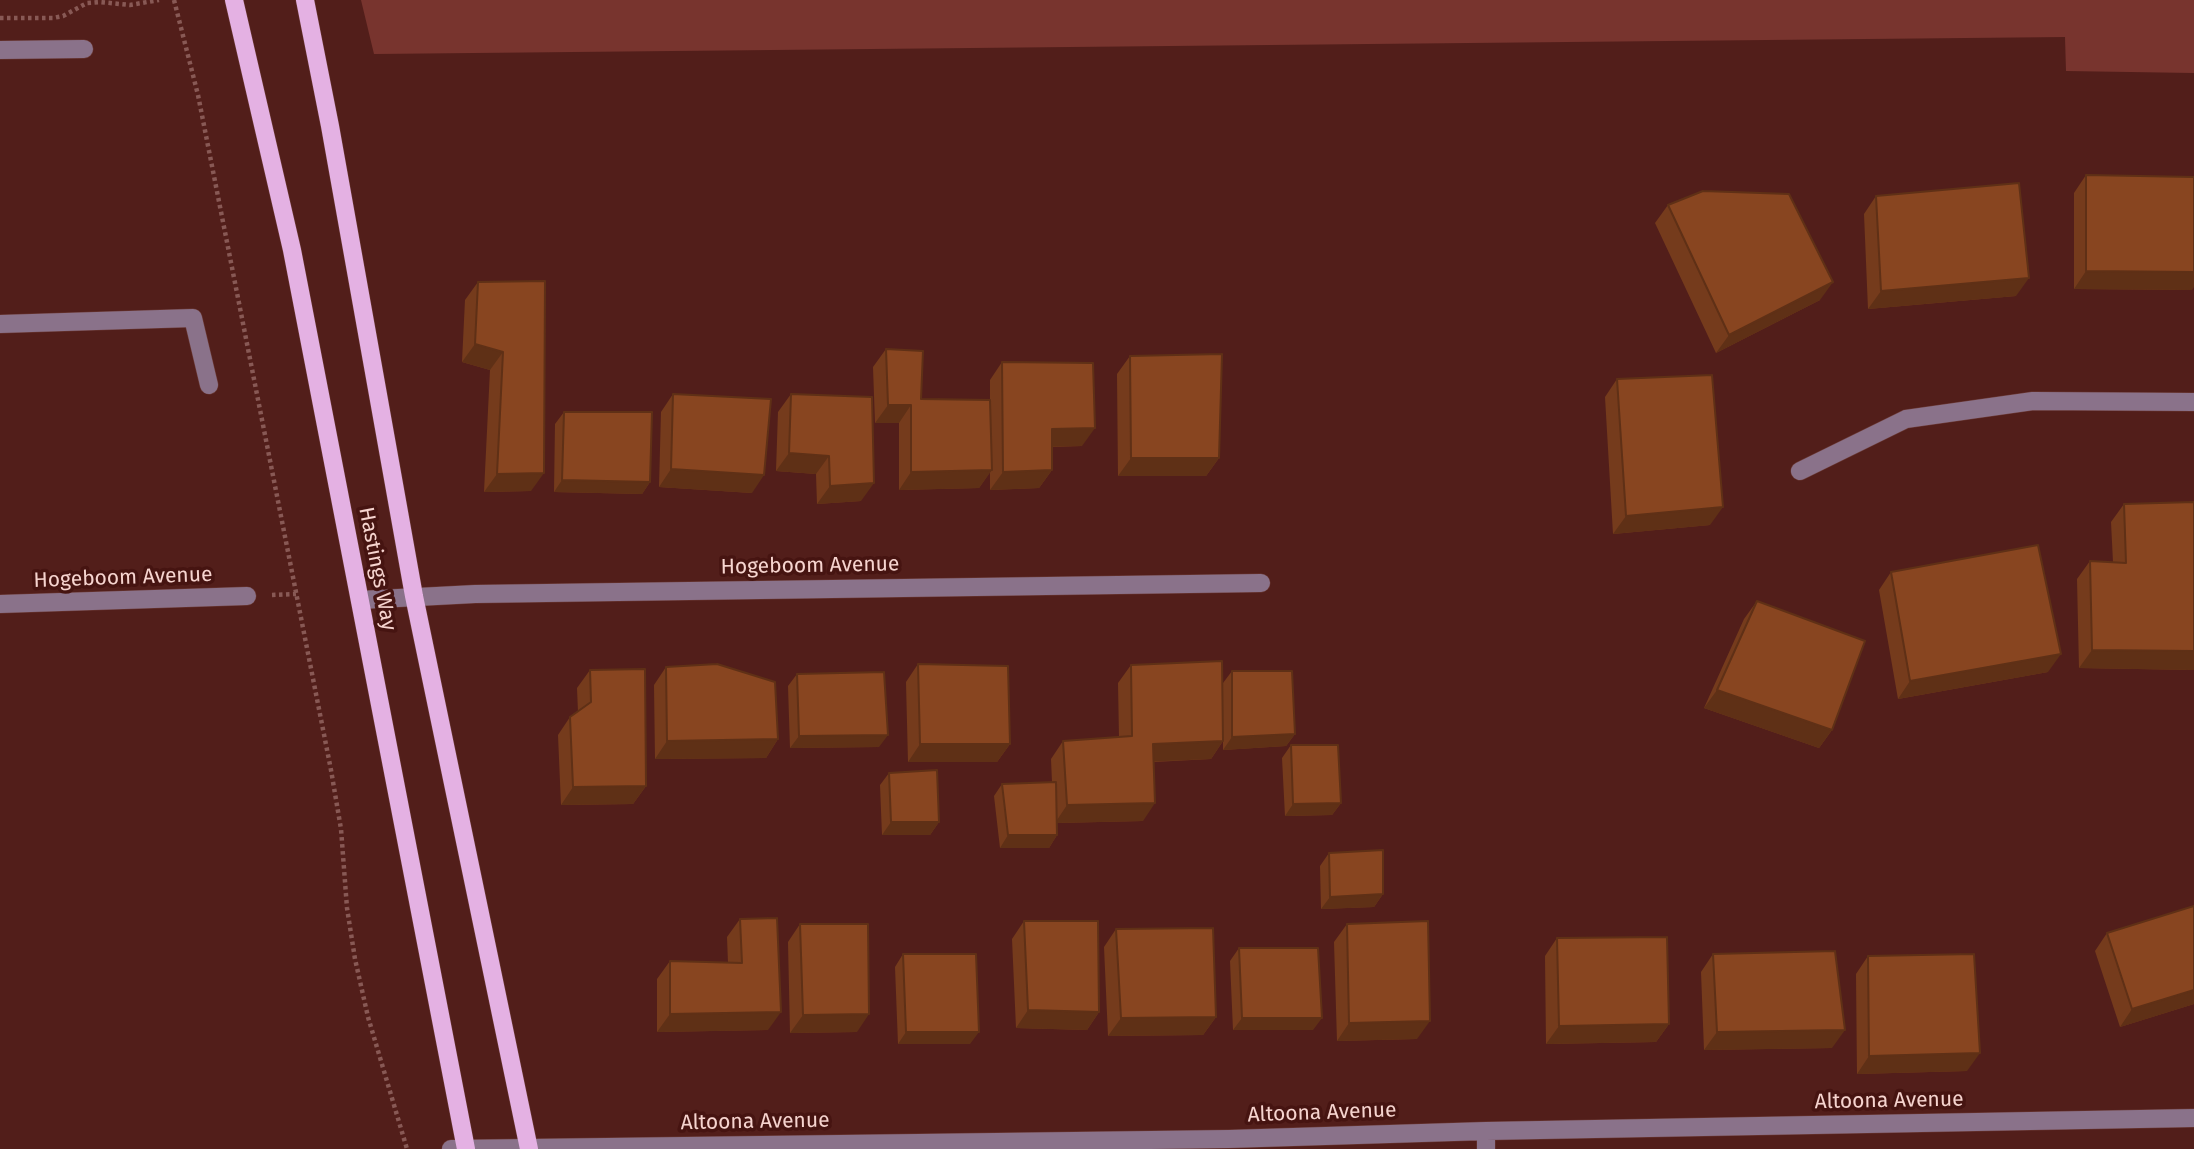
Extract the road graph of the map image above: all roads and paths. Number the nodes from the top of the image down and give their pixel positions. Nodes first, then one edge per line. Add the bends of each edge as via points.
1 (159, 0) edge
2 (174, 0) edge
3 (234, 0) edge
4 (305, 0) edge
5 (0, 18) edge
6 (0, 50) edge
7 (84, 50) dead end
8 (0, 324) edge
9 (209, 385) dead end
10 (2194, 402) edge
11 (1800, 471) dead end
12 (1261, 583) dead end
13 (247, 596) dead end
14 (414, 596) junction
15 (360, 600) junction
16 (0, 604) edge
17 (2194, 1118) edge
18 (1486, 1140) edge
19 (407, 1149) edge
20 (451, 1149) edge
21 (466, 1149) edge
22 (529, 1149) edge

1 - 5 path via 87,4 58,17
2 - 19 path via 198,95 331,770 355,959
3 - 15 main road, Hastings Way via 292,250
4 - 14 main road, Hastings Way
6 - 7 street
8 - 9 street via 193,318
10 - 11 street via 2034,401 1906,419
12 - 14 street, Hogeboom Avenue
13 - 16 street, Hogeboom Avenue
14 - 15 street, Hogeboom Avenue
14 - 22 main road, Hastings Way
15 - 21 main road, Hastings Way
17 - 18 street, Altoona Avenue
18 - 22 street, Altoona Avenue
20 - 21 street, Altoona Avenue
21 - 22 street, Altoona Avenue

